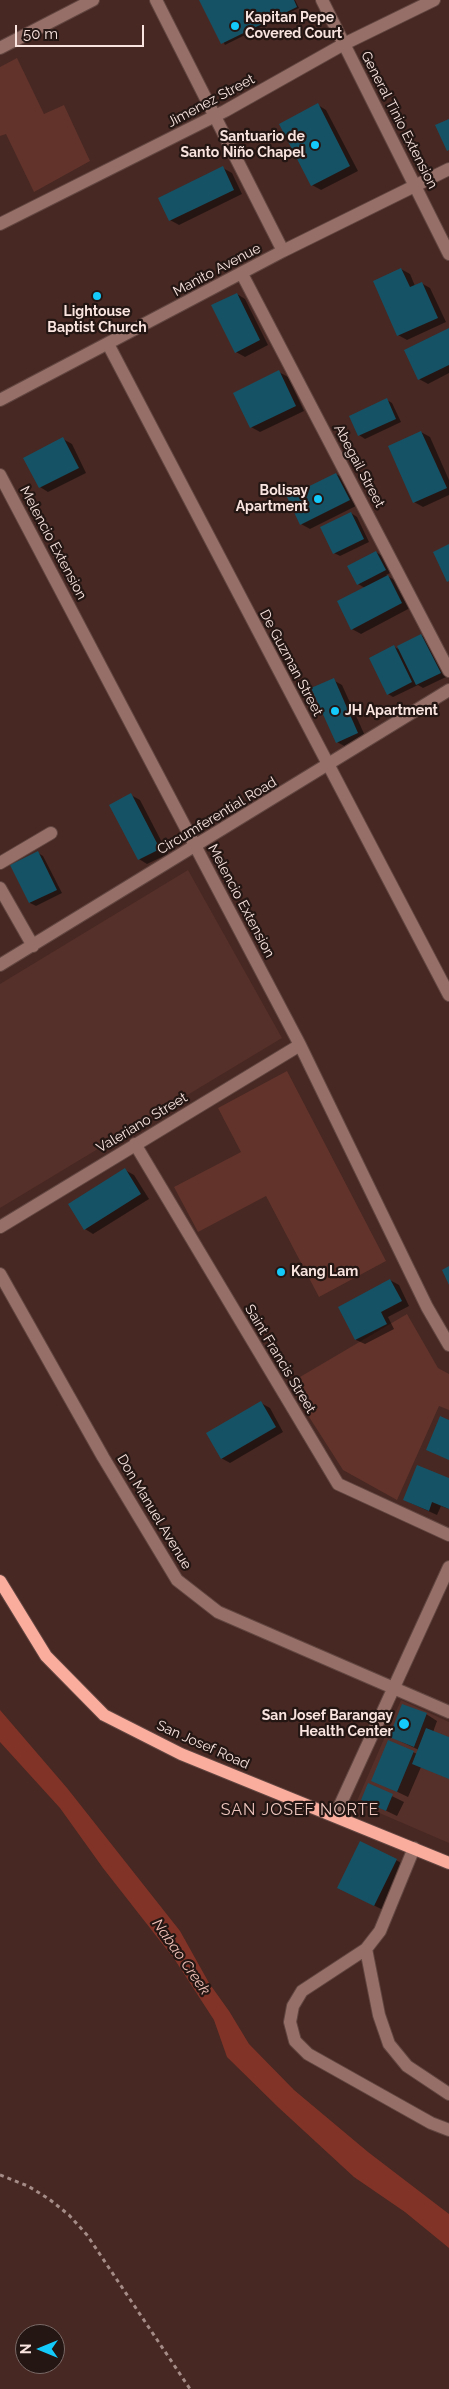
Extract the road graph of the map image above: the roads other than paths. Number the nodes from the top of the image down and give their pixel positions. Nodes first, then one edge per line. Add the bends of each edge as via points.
1 (93, 0) edge
2 (156, 0) edge
3 (322, 0) edge
4 (434, 0) edge
5 (344, 44) junction
6 (0, 48) edge
7 (216, 116) junction
8 (449, 169) edge
9 (416, 186) junction
10 (0, 224) edge
11 (283, 251) junction
12 (449, 254) edge
13 (242, 274) junction
14 (108, 344) junction
15 (0, 400) edge
16 (0, 475) edge
17 (449, 671) edge
18 (449, 690) edge
19 (328, 766) junction
20 (51, 833) dead end
21 (195, 847) junction
22 (0, 863) edge
23 (0, 888) edge
24 (33, 946) junction
25 (0, 965) edge
26 (449, 995) edge
27 (300, 1045) junction
28 (135, 1144) junction
29 (0, 1227) edge
30 (0, 1274) edge
31 (449, 1345) edge
32 (449, 1535) edge
33 (449, 1567) edge
34 (0, 1581) edge
35 (394, 1689) junction
36 (449, 1712) edge
37 (335, 1816) junction
38 (414, 1848) junction
39 (449, 1863) edge
40 (366, 1949) junction
41 (449, 2094) edge
42 (449, 2130) edge

1 - 6 street
2 - 7 street
3 - 5 street, General Tinio Extension
4 - 5 street, Jimenez Street
5 - 7 street, Jimenez Street
5 - 9 street, General Tinio Extension
7 - 10 street, Jimenez Street
7 - 11 street
8 - 9 street, Manito Avenue
9 - 11 street, Manito Avenue
9 - 12 street, General Tinio Extension
11 - 13 street, Manito Avenue
13 - 14 street, Manito Avenue
13 - 17 street, Abegail Street
14 - 15 street, Manito Avenue
14 - 19 street, De Guzman Street
16 - 21 street, Melencio Extension
18 - 19 street, Circumferential Road
19 - 21 street, Circumferential Road
19 - 26 street, De Guzman Street
20 - 22 street
21 - 24 street, Circumferential Road
21 - 27 street, Melencio Extension
23 - 24 street
24 - 25 street, Circumferential Road
27 - 28 street, Valeriano Street
27 - 31 street, Melencio Extension via 427,1307
28 - 29 street, Valeriano Street
28 - 32 street, Saint Francis Street via 338,1484
30 - 35 street, Don Manuel Avenue via 176,1580 218,1612
33 - 35 street
34 - 37 main road, San Josef Road via 46,1656 104,1715 180,1754
35 - 36 street, Don Manuel Avenue
35 - 37 street
37 - 38 main road, San Josef Road
38 - 39 main road, San Josef Road
38 - 40 street via 389,1914
40 - 41 street via 379,2015 389,2044 407,2066
40 - 42 street via 302,1991 293,2006 290,2022 295,2041 308,2054

